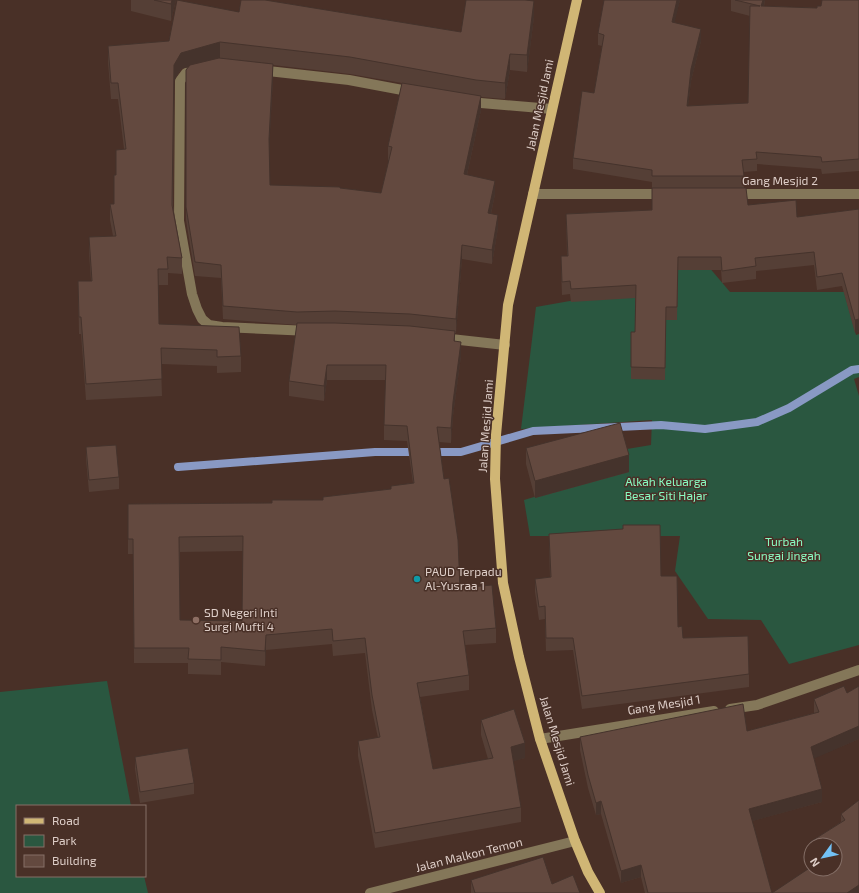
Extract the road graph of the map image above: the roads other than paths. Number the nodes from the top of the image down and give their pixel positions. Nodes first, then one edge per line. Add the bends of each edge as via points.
1 (577, 0) edge
2 (212, 67) edge
3 (250, 69) edge
4 (420, 93) edge
5 (459, 100) edge
6 (552, 108) junction
7 (533, 194) junction
8 (672, 194) edge
9 (719, 194) edge
10 (859, 194) edge
11 (319, 331) edge
12 (432, 337) edge
13 (505, 345) junction
14 (859, 670) edge
15 (540, 739) junction
16 (575, 841) junction
17 (370, 893) edge
18 (600, 893) edge

1 - 6 main road, Jalan Mesjid Jami
2 - 11 street via 186,73 180,81 179,221 197,309 202,319 209,324 222,327 287,332
3 - 4 street via 349,80
5 - 6 street
6 - 7 main road, Jalan Mesjid Jami
7 - 8 street
7 - 13 main road, Jalan Mesjid Jami via 508,305
9 - 10 street, Gang Mesjid 2
12 - 13 street
13 - 15 main road, Jalan Mesjid Jami via 496,435 495,479 503,582
14 - 15 street, Gang Mesjid 1 via 757,705
15 - 16 main road, Jalan Mesjid Jami
16 - 17 street, Jalan Malkon Temon
16 - 18 main road, Jalan Mesjid Jami

